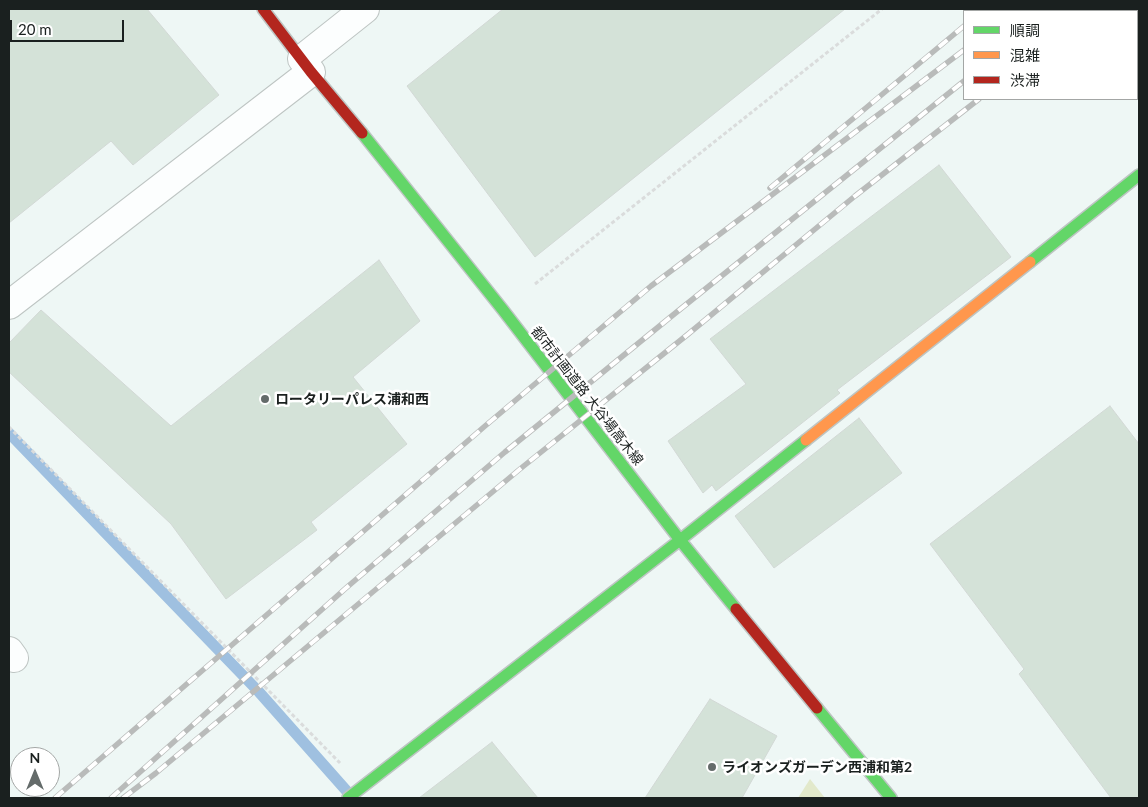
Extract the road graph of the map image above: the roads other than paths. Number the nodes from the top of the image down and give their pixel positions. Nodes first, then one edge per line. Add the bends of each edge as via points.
1 (263, 9) edge
2 (365, 9) edge
3 (306, 66) junction
4 (1139, 175) edge
5 (9, 305) edge
6 (680, 540) junction
7 (361, 794) edge
8 (891, 798) edge

1 - 3 street, 都市計画道路 大谷場高木線
2 - 3 street
3 - 5 street
3 - 6 street, 都市計画道路 大谷場高木線 via 503,310
4 - 6 street
6 - 7 street
6 - 8 street, 都市計画道路 大谷場高木線

